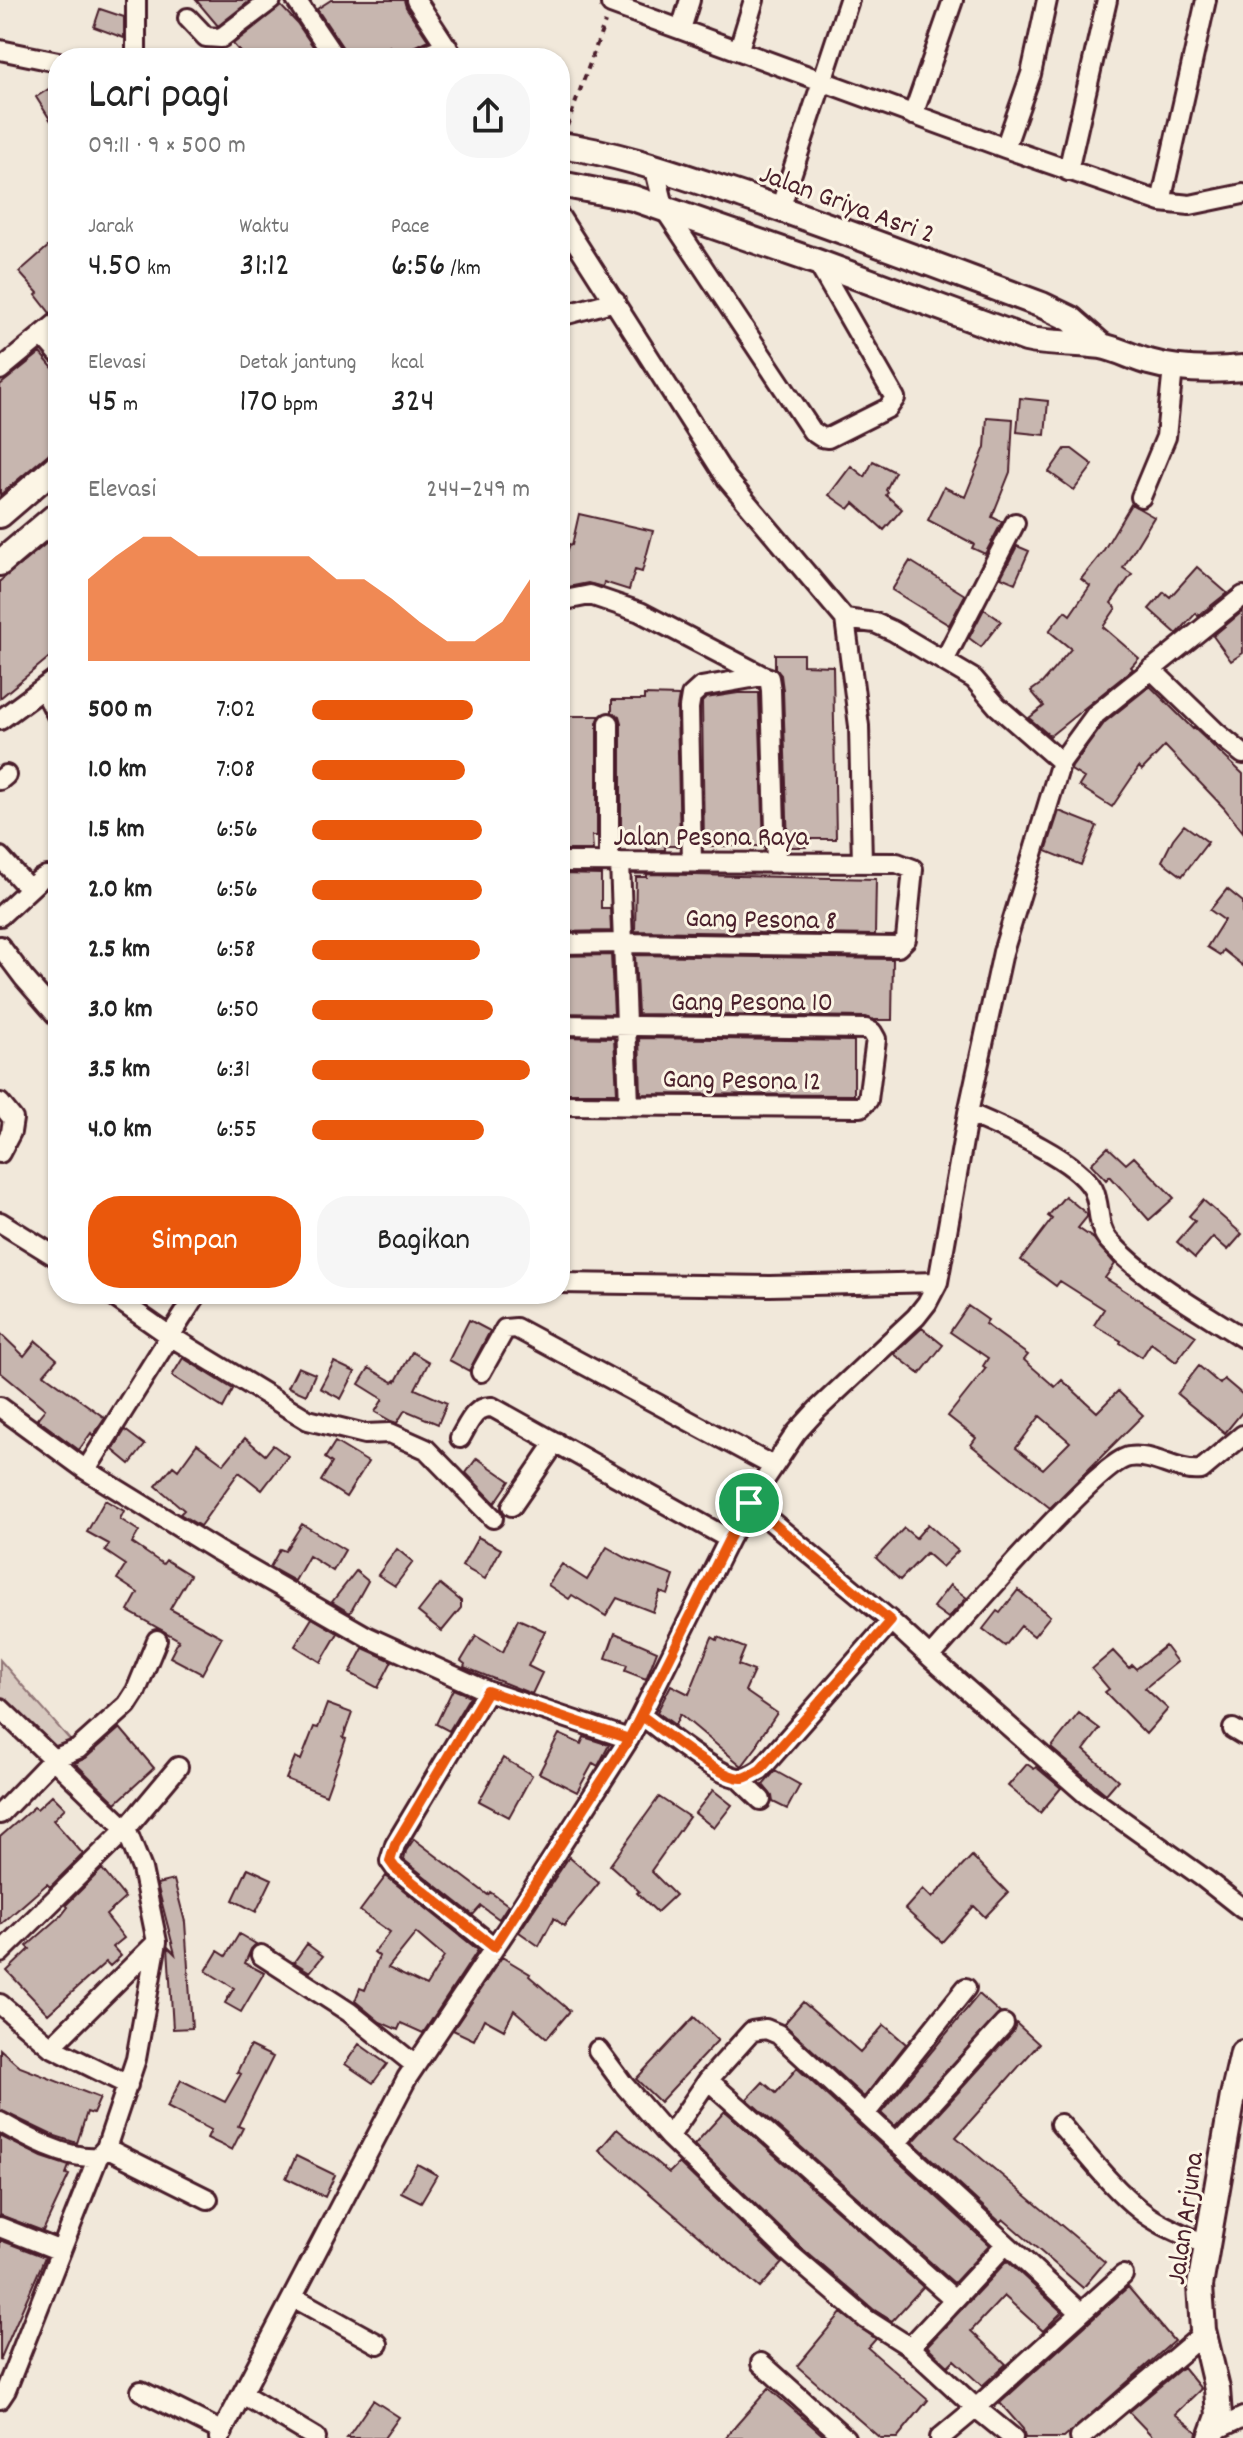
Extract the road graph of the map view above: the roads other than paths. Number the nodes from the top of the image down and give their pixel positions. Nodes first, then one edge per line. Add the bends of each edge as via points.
1 (136, 0) edge
2 (271, 0) edge
3 (296, 0) edge
4 (416, 0) edge
5 (690, 0) edge
6 (754, 0) edge
7 (849, 0) edge
8 (953, 0) edge
9 (1047, 0) edge
10 (1107, 0) edge
11 (1206, 0) edge
12 (612, 2) edge
13 (188, 18) dead end
14 (681, 29) junction
15 (136, 48) edge
16 (328, 48) edge
17 (447, 48) edge
18 (739, 49) junction
19 (1, 52) edge
20 (48, 60) edge
21 (823, 81) junction
22 (913, 115) junction
23 (570, 147) edge
24 (1005, 148) junction
25 (655, 169) junction
26 (1068, 171) junction
27 (570, 186) edge
28 (1243, 194) edge
29 (1161, 202) junction
30 (664, 206) junction
31 (780, 209) junction
32 (570, 232) edge
33 (817, 262) junction
34 (615, 301) junction
35 (570, 313) edge
36 (48, 330) edge
37 (42, 335) junction
38 (48, 342) edge
39 (1102, 346) junction
40 (1173, 368) junction
41 (1243, 368) edge
42 (0, 370) edge
43 (48, 474) edge
44 (1141, 497) dead end
45 (0, 515) edge
46 (48, 522) edge
47 (1015, 523) dead end
48 (0, 563) edge
49 (1243, 596) edge
50 (570, 599) edge
51 (845, 619) junction
52 (944, 661) junction
53 (1151, 669) junction
54 (766, 678) junction
55 (48, 684) edge
56 (0, 720) edge
57 (609, 723) dead end
58 (1243, 754) edge
59 (1061, 762) junction
60 (0, 857) edge
61 (570, 862) edge
62 (615, 862) junction
63 (692, 862) junction
64 (776, 863) junction
65 (862, 863) junction
66 (48, 876) edge
67 (29, 889) junction
68 (0, 916) edge
69 (624, 943) junction
70 (570, 944) edge
71 (0, 946) edge
72 (898, 947) joint
73 (48, 1006) edge
74 (570, 1025) edge
75 (625, 1027) junction
76 (0, 1103) edge
77 (570, 1105) edge
78 (629, 1105) junction
79 (853, 1108) joint
80 (968, 1113) junction
81 (0, 1153) edge
82 (0, 1222) edge
83 (48, 1252) edge
84 (938, 1282) junction
85 (570, 1283) edge
86 (124, 1304) edge
87 (191, 1304) edge
88 (170, 1336) junction
89 (1243, 1338) edge
90 (481, 1372) dead end
91 (0, 1407) edge
92 (1243, 1435) edge
93 (460, 1438) dead end
94 (556, 1442) junction
95 (773, 1466) junction
96 (86, 1470) junction
97 (749, 1503) junction
98 (512, 1506) dead end
99 (493, 1518) dead end
100 (729, 1539) junction
101 (891, 1621) junction
102 (157, 1640) dead end
103 (930, 1657) junction
104 (487, 1691) junction
105 (0, 1708) edge
106 (642, 1716) junction
107 (629, 1739) junction
108 (53, 1759) junction
109 (178, 1767) dead end
110 (738, 1778) junction
111 (761, 1800) dead end
112 (0, 1814) edge
113 (126, 1829) junction
114 (1243, 1909) edge
115 (157, 1942) junction
116 (494, 1947) junction
117 (0, 1953) edge
118 (261, 1955) dead end
119 (966, 1988) dead end
120 (0, 2004) edge
121 (1004, 2024) dead end
122 (51, 2047) junction
123 (598, 2050) dead end
124 (1243, 2053) edge
125 (415, 2065) junction
126 (708, 2080) junction
127 (128, 2085) junction
128 (865, 2114) junction
129 (0, 2122) edge
130 (1060, 2124) dead end
131 (669, 2137) junction
132 (896, 2143) junction
133 (102, 2152) junction
134 (208, 2199) dead end
135 (0, 2227) edge
136 (1006, 2244) junction
137 (1206, 2245) junction
138 (61, 2251) junction
139 (1123, 2275) dead end
140 (293, 2297) junction
141 (954, 2299) junction
142 (1080, 2312) junction
143 (1203, 2330) junction
144 (378, 2344) dead end
145 (910, 2347) junction
146 (761, 2363) dead end
147 (141, 2391) dead end
148 (244, 2395) junction
149 (0, 2399) edge
150 (976, 2408) junction
151 (1243, 2417) edge
152 (1213, 2434) edge
153 (221, 2435) edge
154 (316, 2438) edge
155 (845, 2438) edge
156 (940, 2438) edge
157 (1013, 2438) edge
158 (1080, 2438) edge

1 - 15 street
2 - 13 street via 221,38 206,37
3 - 16 street
4 - 17 street
5 - 14 street
6 - 18 street
7 - 21 street
8 - 22 street
9 - 24 street via 1031,74
10 - 26 street
11 - 29 street
12 - 14 street
14 - 18 street
18 - 21 street
19 - 20 street
21 - 22 street
21 - 31 street
22 - 24 street
23 - 25 street, Jalan Griya Asri 2
24 - 26 street
25 - 30 street
25 - 31 street, Jalan Griya Asri 2
26 - 29 street
27 - 30 street, Jalan Griya Asri 2
28 - 29 street via 1190,205
30 - 33 street, Jalan Griya Asri 2
30 - 33 street via 812,431 828,438 888,408 895,398
31 - 39 street, Jalan Griya Asri 2 via 1058,311
32 - 34 street
33 - 39 street, Jalan Griya Asri 2 via 1026,339
34 - 35 street
34 - 51 street via 727,479
36 - 37 street
37 - 38 street
37 - 42 street
39 - 40 street, Jalan Griya Asri 2
40 - 41 street, Jalan Griya Asri 2
40 - 44 street via 1166,437
43 - 45 street
46 - 48 street
47 - 52 street
49 - 53 street
50 - 54 street via 590,595 640,612
51 - 52 street via 884,627
51 - 65 street via 859,726
52 - 59 street via 976,681
53 - 58 street
53 - 59 street via 1096,714
54 - 63 street via 701,687 691,696
54 - 64 street
55 - 56 street
57 - 62 street
59 - 80 street via 1003,952
60 - 67 street
61 - 62 street, Jalan Pesona Raya
62 - 63 street, Jalan Pesona Raya
62 - 69 street
63 - 64 street, Jalan Pesona Raya
64 - 65 street, Jalan Pesona Raya
65 - 72 street, Jalan Pesona Raya via 897,863 913,869 906,939
66 - 67 street
67 - 68 street
69 - 70 street, Gang Pesona 8
69 - 72 street, Gang Pesona 8
69 - 75 street
71 - 73 street
74 - 75 street, Gang Pesona 10
75 - 78 street
75 - 79 street, Gang Pesona 10 via 870,1030 874,1036 868,1100
76 - 81 street via 13,1119
77 - 78 street, Gang Pesona 12
78 - 79 street, Gang Pesona 12
80 - 84 street
80 - 89 street via 1023,1137 1081,1176 1094,1192 1110,1243 1162,1286
82 - 83 street
84 - 85 street
84 - 95 street via 916,1317 817,1410
86 - 88 street
87 - 88 street
88 - 96 street
88 - 99 street via 308,1420 365,1434 390,1433 426,1449
90 - 95 street via 505,1329 516,1328
91 - 96 street
92 - 103 street via 1201,1470 1137,1456 1113,1464
93 - 94 street via 476,1413 488,1407
94 - 98 street
94 - 100 street
95 - 97 street
96 - 104 street via 368,1637
97 - 100 street
97 - 101 street
100 - 106 street
101 - 103 street
101 - 110 street via 760,1770
102 - 108 street via 131,1700 78,1749
103 - 114 street via 1087,1795
104 - 107 street
104 - 116 street via 390,1861
105 - 108 street
106 - 107 street
106 - 110 street
107 - 116 street
108 - 112 street
108 - 113 street
109 - 113 street
110 - 111 street
113 - 115 street via 142,1869
113 - 117 street
115 - 122 street
115 - 127 street
116 - 125 street
118 - 125 street via 349,2012
119 - 128 street
120 - 122 street
121 - 132 street
122 - 127 street
123 - 131 street
124 - 137 street, Jalan Arjuna
125 - 140 street
126 - 128 street via 752,2031 766,2029 778,2034
126 - 131 street
126 - 141 street
127 - 133 street
128 - 132 street
129 - 133 street via 73,2156 84,2159
130 - 137 street via 1141,2211
131 - 145 street via 789,2253 866,2319
132 - 136 street
133 - 134 street
133 - 138 street
135 - 138 street
136 - 141 street
136 - 142 street
137 - 143 street, Jalan Arjuna via 1200,2286
138 - 149 street
139 - 142 street
140 - 144 street
140 - 148 street
141 - 145 street
142 - 150 street
143 - 152 street, Jalan Arjuna via 1217,2389 1219,2416
143 - 158 street
145 - 150 street
146 - 155 street
147 - 153 street
148 - 153 street
148 - 154 street
150 - 156 street
150 - 157 street
151 - 152 street

